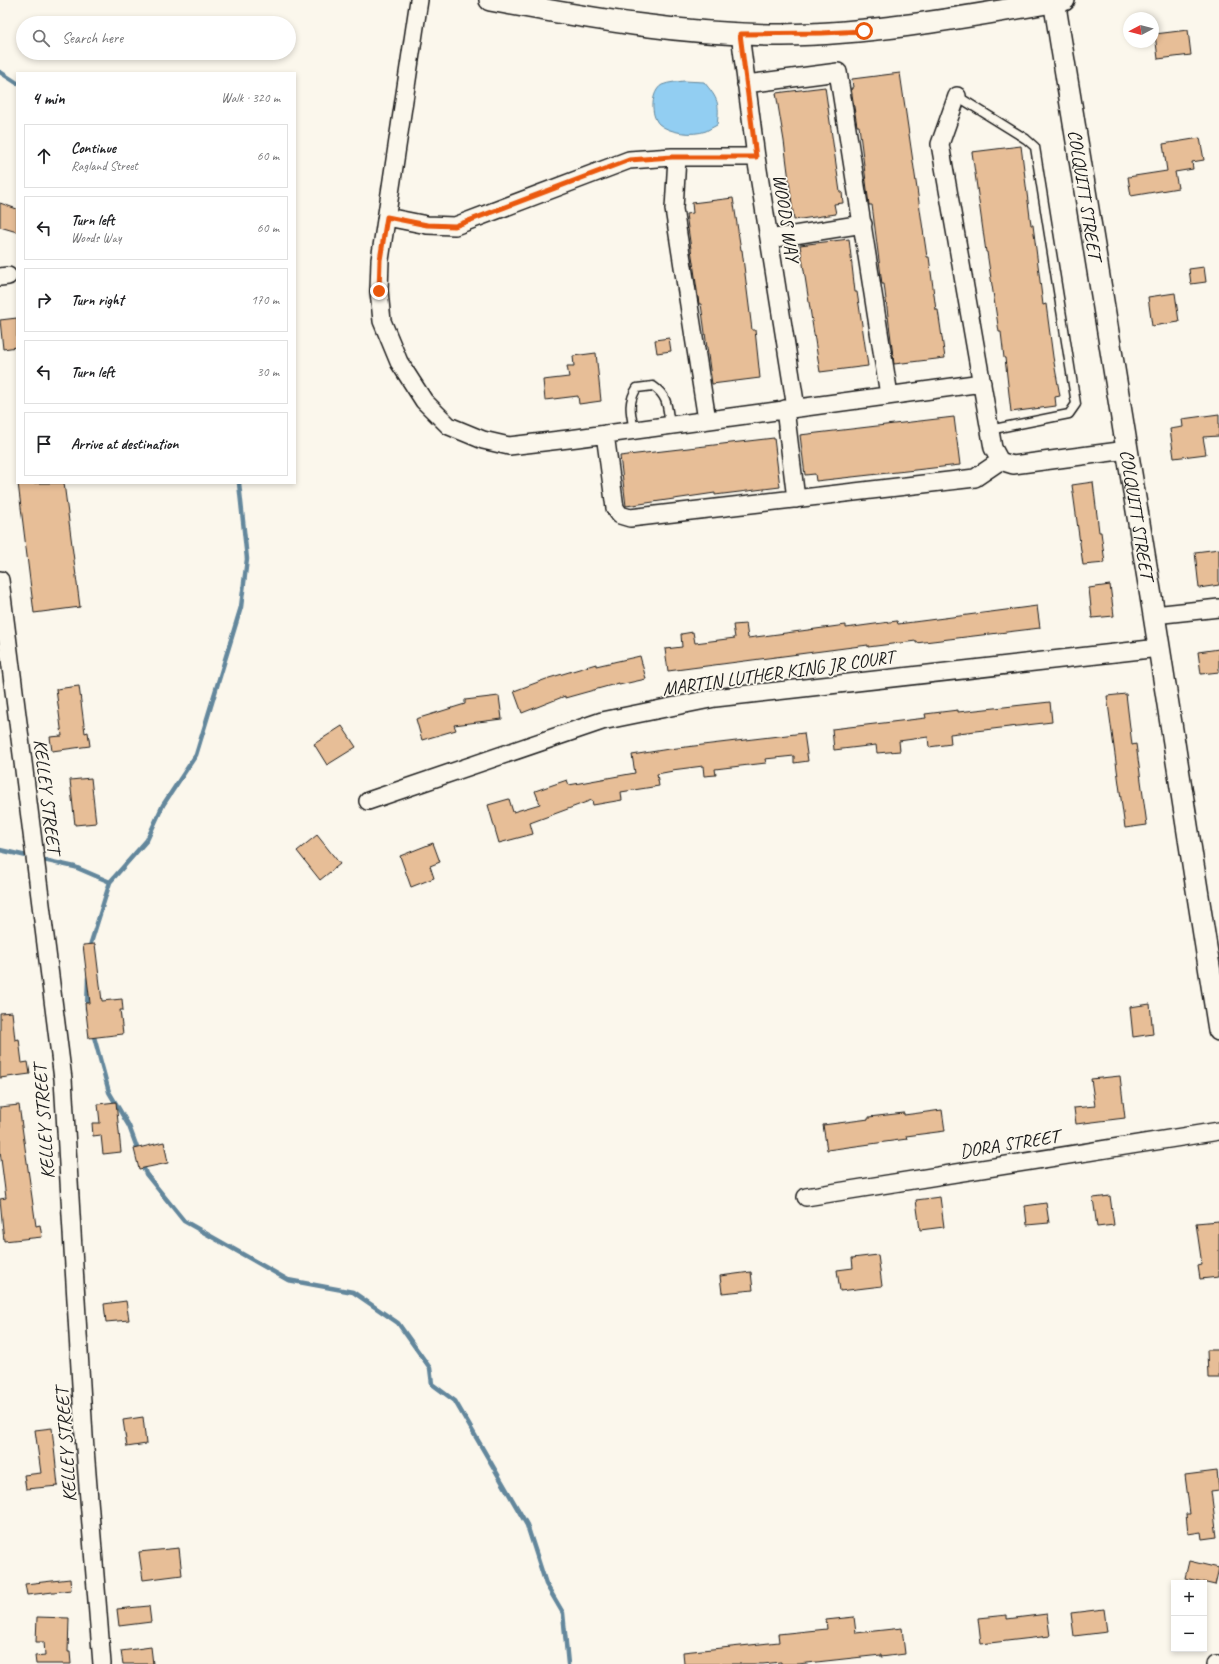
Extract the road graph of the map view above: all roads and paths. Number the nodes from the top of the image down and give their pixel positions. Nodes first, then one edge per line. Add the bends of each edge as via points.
1 (419, 0) edge
2 (490, 0) edge
3 (1058, 1) edge
4 (740, 34) junction
5 (746, 84) junction
6 (957, 96) joint
7 (677, 156) junction
8 (756, 157) junction
9 (387, 217) junction
10 (863, 224) junction
11 (769, 239) junction
12 (982, 383) junction
13 (889, 395) junction
14 (790, 408) junction
15 (707, 420) junction
16 (670, 425) junction
17 (634, 430) junction
18 (989, 430) junction
19 (605, 434) junction
20 (1127, 450) junction
21 (1000, 462) junction
22 (796, 499) junction
23 (0, 580) edge
24 (1219, 608) edge
25 (1154, 615) junction
26 (1159, 648) junction
27 (368, 800) dead end
28 (1219, 1030) edge
29 (1219, 1131) edge
30 (806, 1197) dead end
31 (102, 1664) edge

1 - 9 street
2 - 4 street via 652,27
3 - 4 street via 864,31
3 - 20 street, COLQUITT STREET
4 - 5 street, WOODS WAY
5 - 8 street, WOODS WAY
5 - 10 street via 838,72
6 - 12 street via 940,144
6 - 18 lane via 1035,147 1076,404 1069,414
7 - 8 street
7 - 9 street via 629,160 455,226 427,225
7 - 15 street via 674,210
8 - 11 street, WOODS WAY
9 - 19 street via 380,260 379,291 382,321 399,362 424,401 449,426 483,440 509,446
10 - 11 street
10 - 13 street
11 - 14 street, WOODS WAY
12 - 13 street
12 - 18 street
13 - 14 street
14 - 15 street
14 - 22 street, WOODS WAY
15 - 16 street
16 - 17 street
16 - 17 lane via 662,392 653,386 637,388 630,407
17 - 19 street
18 - 21 street via 993,448
19 - 22 street via 614,508 620,515 630,518
20 - 21 street via 1013,465
20 - 25 street, COLQUITT STREET
21 - 22 street via 975,478
23 - 31 street, KELLEY STREET via 63,1079 84,1436
24 - 25 street
25 - 26 street, COLQUITT STREET
26 - 27 street, MARTIN LUTHER KING JR COURT via 715,698 602,721
26 - 28 street, COLQUITT STREET
29 - 30 street, DORA STREET

